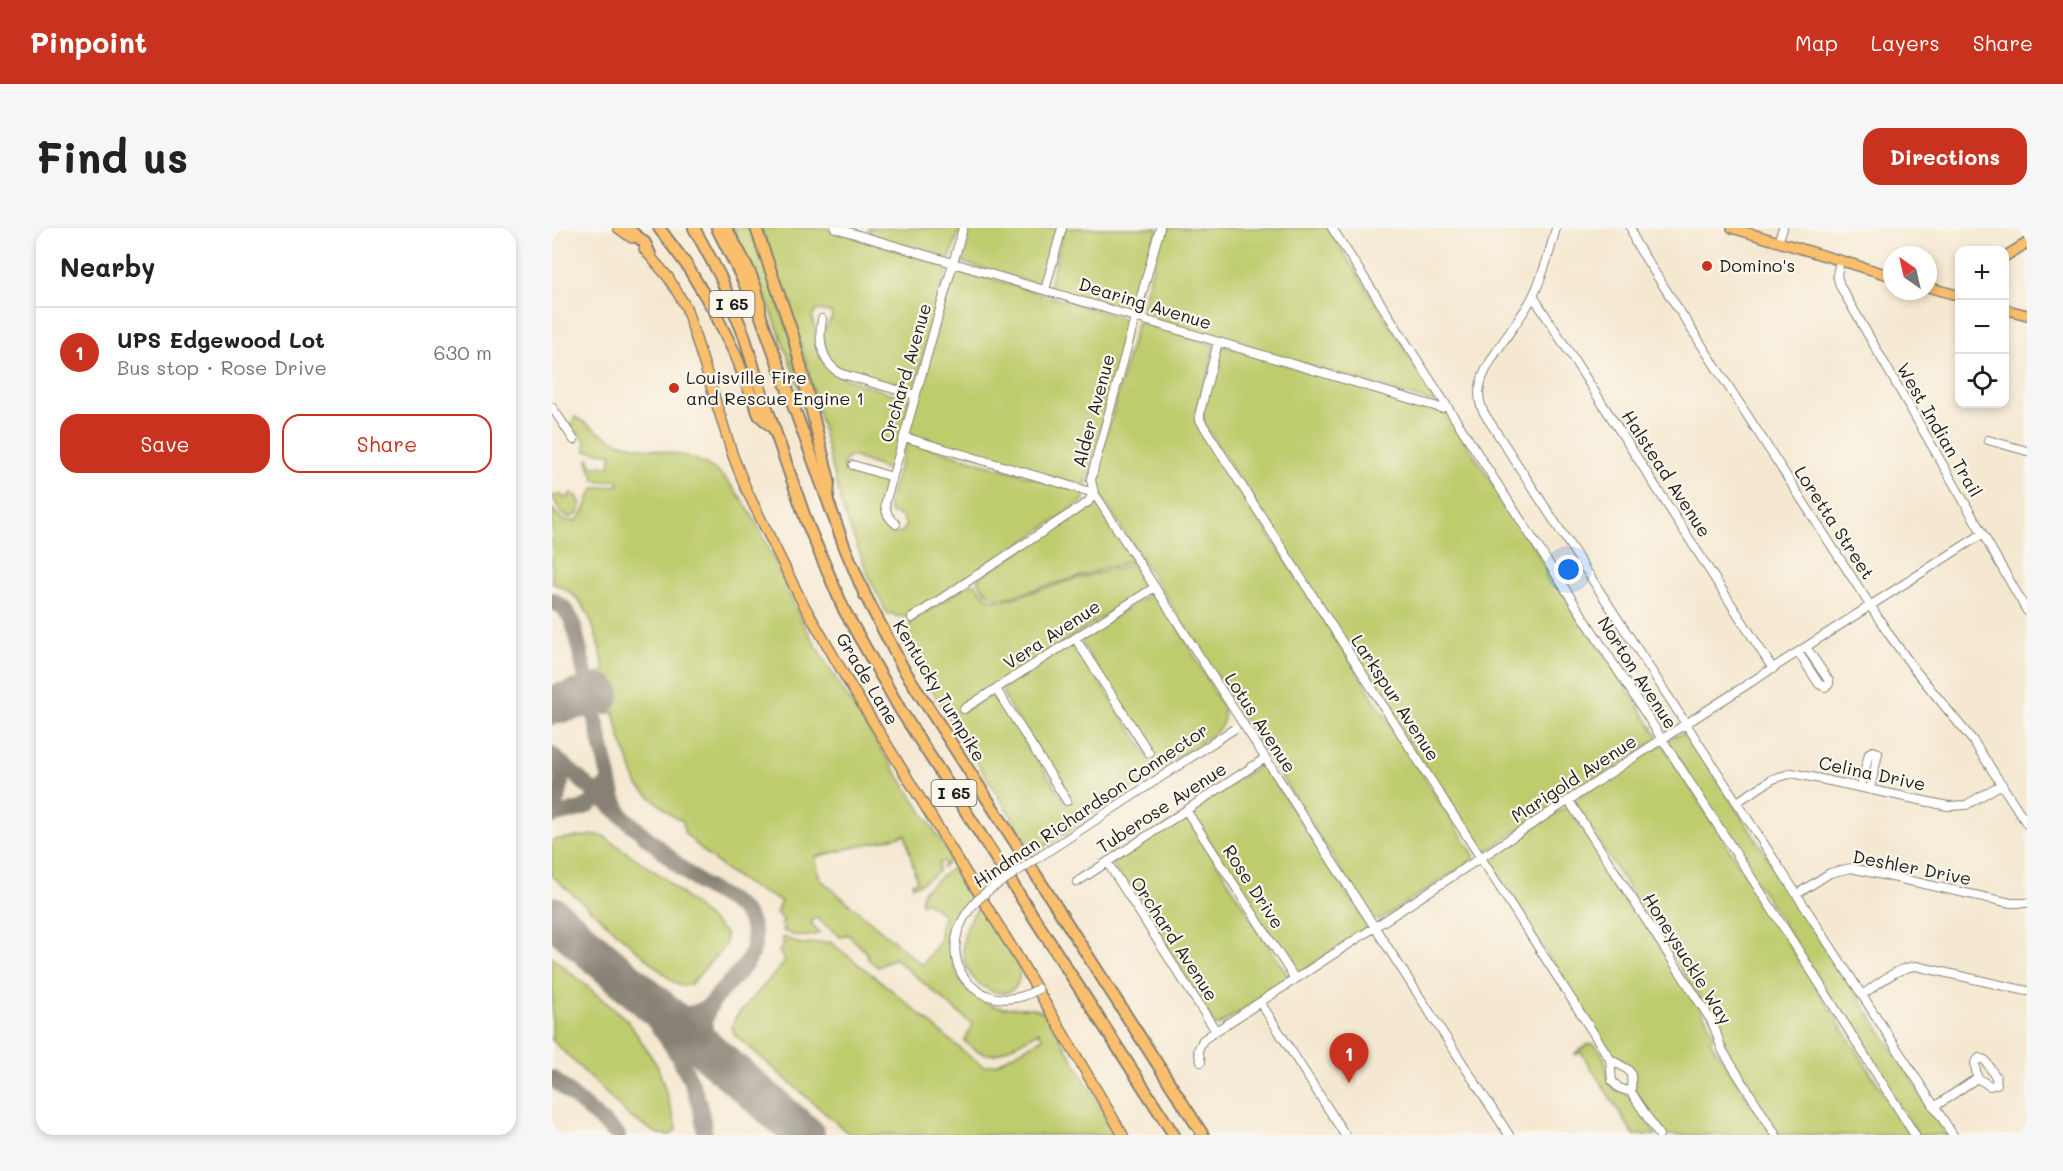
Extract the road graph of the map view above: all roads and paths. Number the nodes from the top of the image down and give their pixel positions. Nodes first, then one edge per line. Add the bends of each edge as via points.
1 (618, 228) edge
2 (627, 228) edge
3 (659, 228) edge
4 (694, 228) edge
5 (717, 228) edge
6 (726, 228) edge
7 (756, 228) edge
8 (834, 228) edge
9 (963, 228) edge
10 (1062, 228) edge
11 (1160, 228) edge
12 (1332, 228) edge
13 (1556, 228) edge
14 (1631, 228) edge
15 (1732, 228) edge
16 (1784, 228) edge
17 (864, 232) edge
18 (1778, 242) junction
19 (2027, 243) edge
20 (650, 254) junction
21 (2009, 254) edge
22 (1840, 260) junction
23 (953, 263) junction
24 (1883, 273) edge
25 (1937, 289) edge
26 (1045, 290) junction
27 (1955, 295) edge
28 (1533, 296) junction
29 (2009, 310) edge
30 (760, 314) junction
31 (2027, 315) edge
32 (1135, 318) junction
33 (822, 319) dead end
34 (1218, 342) junction
35 (915, 395) junction
36 (1446, 406) junction
37 (552, 407) edge
38 (776, 430) junction
39 (904, 436) junction
40 (574, 440) dead end
41 (1988, 440) dead end
42 (2027, 451) edge
43 (853, 465) dead end
44 (892, 477) junction
45 (1094, 493) junction
46 (828, 502) junction
47 (897, 524) dead end
48 (1982, 534) junction
49 (1155, 587) junction
50 (1870, 606) junction
51 (2027, 611) edge
52 (912, 618) dead end
53 (1075, 638) junction
54 (1806, 647) junction
55 (1798, 652) junction
56 (1773, 669) junction
57 (996, 689) junction
58 (964, 709) dead end
59 (1242, 724) junction
60 (1686, 725) junction
61 (1662, 740) junction
62 (1149, 753) dead end
63 (1264, 759) junction
64 (2002, 784) junction
65 (1861, 787) junction
66 (1870, 789) junction
67 (1067, 801) dead end
68 (1569, 801) junction
69 (1737, 802) junction
70 (1186, 810) junction
71 (2027, 824) edge
72 (1481, 858) junction
73 (1107, 862) junction
74 (1077, 882) dead end
75 (1797, 894) junction
76 (2027, 903) edge
77 (1374, 927) junction
78 (1295, 979) junction
79 (1038, 989) junction
80 (2027, 991) edge
81 (1862, 995) junction
82 (1260, 1002) junction
83 (1216, 1031) junction
84 (1610, 1059) junction
85 (1201, 1062) dead end
86 (1977, 1078) dead end
87 (1631, 1092) junction
88 (1934, 1107) junction
89 (1123, 1135) edge
90 (1174, 1135) edge
91 (1203, 1135) edge
92 (1345, 1135) edge
93 (1509, 1135) edge
94 (1659, 1135) edge
95 (1776, 1135) edge
96 (1915, 1135) edge
97 (1953, 1135) edge

1 - 20 main road, Grade Lane
2 - 20 highway via 645,243
3 - 38 highway via 714,311 759,415
4 - 38 highway, I 65 via 740,325
5 - 30 highway, Kentucky Turnpike / I 65
6 - 30 highway via 761,302
7 - 46 highway via 802,369 829,480
8 - 17 street, Dearing Avenue
9 - 23 street, Orchard Avenue
10 - 26 street
11 - 32 street, Alder Avenue
12 - 36 street, Norton Avenue
13 - 28 street, Norton Avenue
14 - 50 street, Loretta Street via 1635,242
15 - 18 main road
16 - 18 street
17 - 23 street, Dearing Avenue
18 - 22 main road
19 - 21 main road
20 - 79 main road, Grade Lane via 686,307 733,456 801,600
22 - 24 main road
22 - 48 street, West Indian Trail via 1840,286
23 - 26 street, Dearing Avenue
23 - 35 street, Orchard Avenue
25 - 27 main road
26 - 32 street, Dearing Avenue
28 - 56 street, Halstead Avenue
28 - 60 street, Norton Avenue via 1482,378 1480,399 1484,413
29 - 31 main road
30 - 46 highway, Kentucky Turnpike / I 65
32 - 34 street, Dearing Avenue
32 - 45 street, Alder Avenue via 1094,467
33 - 35 street via 822,350 832,368
34 - 36 street, Dearing Avenue via 1441,408
34 - 72 street, Larkspur Avenue via 1200,420
35 - 39 street, Orchard Avenue
36 - 61 street, Norton Avenue
37 - 40 street
38 - 90 highway, I 65 via 821,560 874,666
39 - 44 street, Orchard Avenue
39 - 45 street
41 - 42 street
43 - 44 street
44 - 47 street, Orchard Avenue via 885,505
45 - 49 street, Lotus Avenue
45 - 52 street, Alder Avenue via 1082,508
46 - 91 highway, Kentucky Turnpike / I 65 via 858,580 911,682
48 - 50 street, Marigold Avenue
48 - 51 street, West Indian Trail
49 - 53 street, Vera Avenue
49 - 59 street, Lotus Avenue
50 - 54 street, Marigold Avenue
50 - 64 street, Loretta Street
53 - 57 street, Vera Avenue
53 - 62 street
54 - 55 street, Marigold Avenue
54 - 55 street via 1829,681 1825,687
55 - 56 street, Marigold Avenue
56 - 60 street, Marigold Avenue
57 - 58 street, Vera Avenue
57 - 67 street
59 - 63 street, Lotus Avenue
59 - 79 street, Hindman Richardson Connector, bridge via 989,890 966,913 957,934 956,953 972,987 984,995 1015,1000
60 - 61 street, Marigold Avenue
60 - 69 street, Norton Avenue
61 - 68 street, Marigold Avenue
61 - 96 street, Norton Avenue
63 - 70 street, Tuberose Avenue
63 - 77 street, Lotus Avenue
64 - 66 street, Celina Drive via 1959,807
64 - 71 street, Loretta Street
65 - 66 street, Celina Drive
65 - 66 street via 1867,758 1874,751 1878,753
65 - 69 street, Celina Drive via 1786,773
68 - 72 street, Marigold Avenue
68 - 95 street, Honeysuckle Way via 1711,1020 1724,1053
69 - 75 street, Norton Avenue
70 - 73 street, Tuberose Avenue
70 - 78 street, Rose Drive
72 - 77 street, Marigold Avenue
72 - 84 street, Larkspur Avenue
73 - 74 street, Tuberose Avenue
73 - 83 street, Orchard Avenue
75 - 76 street, Deshler Drive via 1830,873 1851,868 2011,903
75 - 81 street, Norton Avenue
77 - 78 street, Marigold Avenue
77 - 93 street, Lotus Avenue
78 - 82 street, Marigold Avenue
79 - 89 main road, Grade Lane
80 - 81 street via 1916,966 1896,973
81 - 88 street, Norton Avenue
82 - 83 street, Marigold Avenue
82 - 92 street
83 - 85 street, Marigold Avenue via 1203,1040 1198,1050
84 - 87 street, Larkspur Avenue via 1630,1072
84 - 87 street, Larkspur Avenue via 1612,1081
86 - 88 street
87 - 94 street, Larkspur Avenue
88 - 97 street, Norton Avenue

